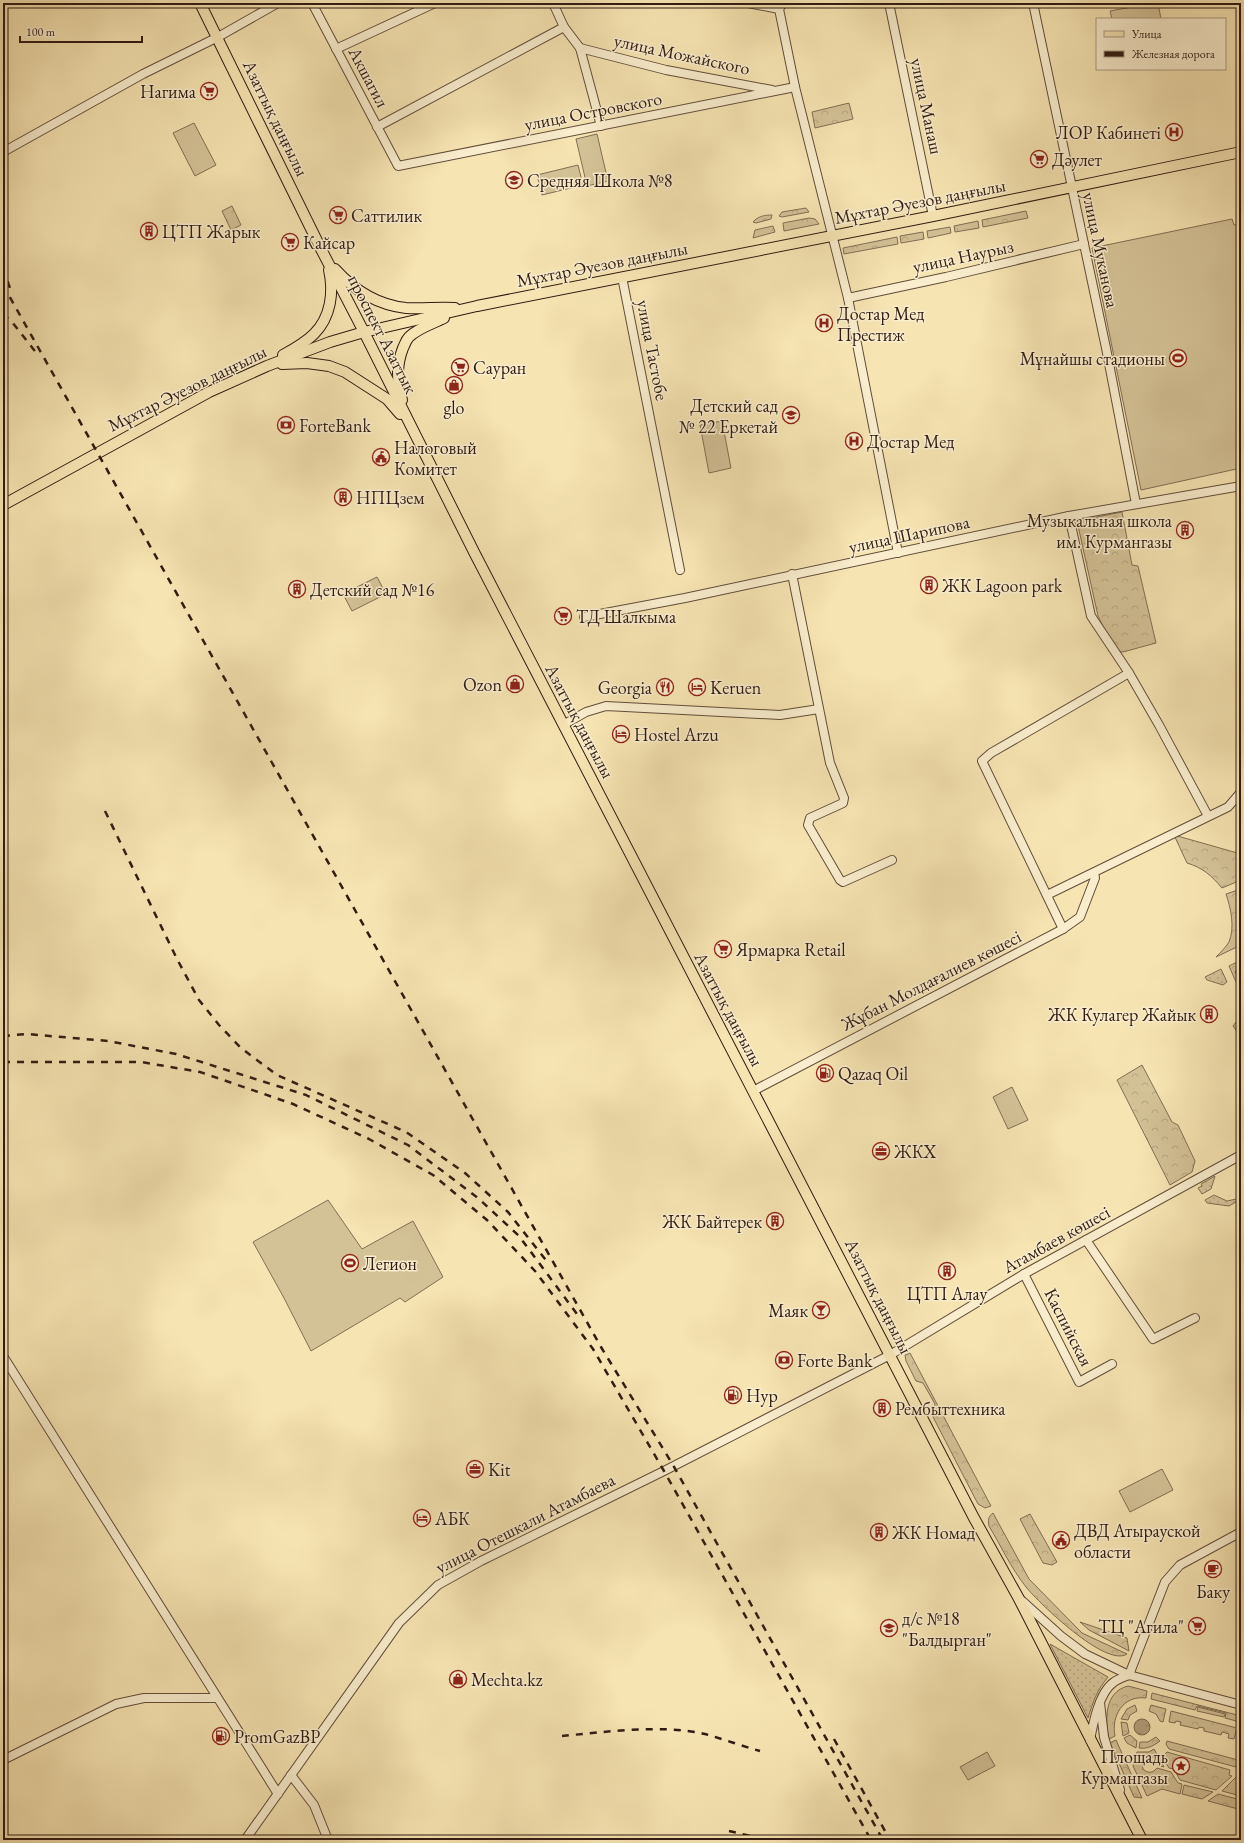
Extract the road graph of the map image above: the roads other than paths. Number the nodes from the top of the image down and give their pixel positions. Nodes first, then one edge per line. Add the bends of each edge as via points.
1 (200, 3) edge
2 (278, 3) edge
3 (312, 3) edge
4 (435, 3) edge
5 (553, 3) edge
6 (748, 3) edge
7 (889, 3) edge
8 (1033, 3) edge
9 (781, 6) edge
10 (564, 27) junction
11 (218, 37) junction
12 (336, 48) junction
13 (580, 48) junction
14 (795, 87) junction
15 (777, 91) junction
16 (601, 126) junction
17 (377, 127) junction
18 (3, 152) edge
19 (1241, 152) edge
20 (398, 166) joint
21 (1072, 188) junction
22 (933, 216) junction
23 (834, 235) junction
24 (1084, 244) junction
25 (323, 253) junction
26 (622, 278) junction
27 (848, 298) junction
28 (467, 308) junction
29 (364, 332) junction
30 (267, 366) junction
31 (409, 425) junction
32 (414, 434) joint
33 (1241, 486) edge
34 (1136, 504) junction
35 (3, 505) edge
36 (1069, 516) junction
37 (898, 553) junction
38 (680, 570) dead end
39 (792, 574) junction
40 (584, 617) dead end
41 (1129, 673) junction
42 (819, 709) junction
43 (563, 726) junction
44 (1241, 792) edge
45 (1208, 816) junction
46 (892, 860) dead end
47 (1094, 873) junction
48 (1047, 895) junction
49 (1063, 929) junction
50 (753, 1091) junction
51 (1241, 1156) edge
52 (1086, 1240) junction
53 (1024, 1274) junction
54 (1195, 1318) dead end
55 (890, 1355) junction
56 (3, 1356) edge
57 (1112, 1364) dead end
58 (1241, 1532) edge
59 (1018, 1597) junction
60 (1129, 1675) junction
61 (217, 1698) junction
62 (1100, 1704) junction
63 (1241, 1705) edge
64 (1090, 1740) junction
65 (3, 1760) edge
66 (291, 1775) junction
67 (278, 1794) junction
68 (1126, 1810) junction
69 (245, 1840) edge
70 (328, 1840) edge
71 (1142, 1840) edge

1 - 11 main road, Азаттық даңғылы
2 - 11 street
3 - 12 street, Акшагил
4 - 12 street
5 - 10 street
6 - 9 street
7 - 22 street, улица Манаш
8 - 21 street, улица Муканова
9 - 14 street
10 - 13 street
10 - 17 street
11 - 18 street via 144,74
11 - 25 main road, Азаттық даңғылы
12 - 17 street, Акшагил
13 - 15 street, улица Можайского via 666,70
13 - 16 street
14 - 15 street, улица Островского
14 - 23 street
15 - 16 street, улица Островского
16 - 20 street, улица Островского
17 - 20 street, Акшагил
19 - 21 main road, Мұхтар Әуезов даңғылы
21 - 22 main road, Мұхтар Әуезов даңғылы
21 - 24 street, улица Муканова
22 - 23 main road, Мұхтар Әуезов даңғылы
23 - 26 main road, Мұхтар Әуезов даңғылы
23 - 27 street
24 - 27 street, улица Наурыз
24 - 34 street, улица Муканова
25 - 28 main road via 355,288 378,302 407,308
25 - 29 main road, проспект Азаттык
25 - 30 main road via 331,291 326,317 314,334
26 - 28 main road, Мұхтар Әуезов даңғылы
26 - 38 street, улица Тастобе
27 - 37 street
28 - 29 main road, Мұхтар Әуезов даңғылы
28 - 31 main road via 418,330 407,338 397,369 398,384
29 - 30 main road, Мұхтар Әуезов даңғылы
29 - 31 main road, проспект Азаттык
30 - 31 main road via 307,363 329,366 345,372 387,399
30 - 35 main road, Мұхтар Әуезов даңғылы via 209,392
31 - 32 main road, проспект Азаттык
32 - 43 main road, Азаттық даңғылы
33 - 34 street, улица Шарипова
34 - 36 street, улица Шарипова
36 - 37 street, улица Шарипова
36 - 41 street via 1091,616
37 - 39 street, улица Шарипова
39 - 40 street, улица Шарипова
39 - 42 street
41 - 45 street
41 - 48 street via 991,753 982,761
42 - 43 street via 780,715 606,706 586,712
42 - 46 street via 830,763 844,801 810,818 808,825 843,882
43 - 50 main road, Азаттық даңғылы
44 - 45 street via 1228,807
45 - 47 street
47 - 48 street
47 - 49 street, Жұбан Молдағалиев көшесі via 1095,878 1080,917
48 - 49 street
49 - 50 street, Жұбан Молдағалиев көшесі
50 - 55 main road, Азаттық даңғылы
51 - 52 street, Атамбаев көшесі
52 - 53 street, Атамбаев көшесі
52 - 54 street via 1154,1339
53 - 55 street, Атамбаев көшесі
53 - 57 street, Каспийская via 1079,1382
55 - 59 main road, Азаттық даңғылы
55 - 66 street, улица Отешкали Атамбаева via 664,1471 480,1561 438,1585 399,1623
56 - 61 street
58 - 60 street via 1180,1565 1165,1582
59 - 60 street via 1085,1654
59 - 64 main road, Азаттық даңғылы
60 - 62 street via 1113,1682
60 - 63 street
61 - 65 street via 144,1698 116,1704
61 - 67 street
62 - 64 street
62 - 68 street via 1104,1737
64 - 68 main road, Азаттық даңғылы
66 - 67 street, улица Отешкали Атамбаева
66 - 70 street via 314,1805
67 - 69 street, улица Отешкали Атамбаева
68 - 71 main road, Азаттық даңғылы

